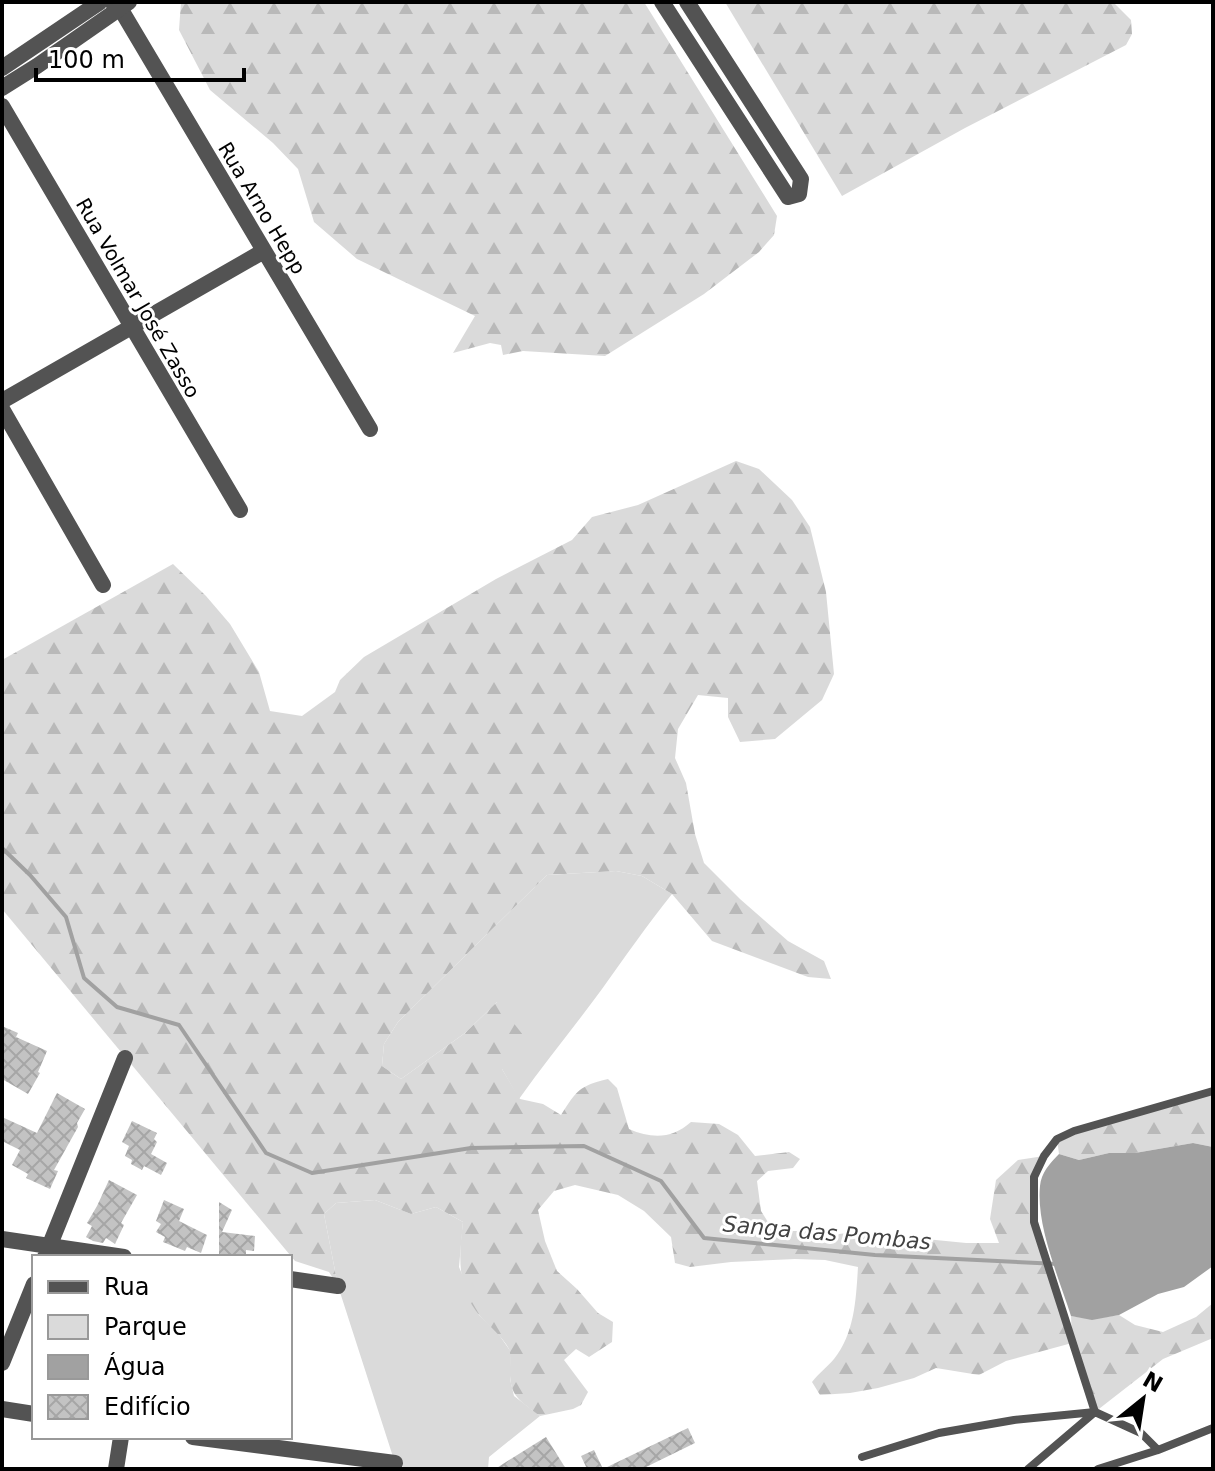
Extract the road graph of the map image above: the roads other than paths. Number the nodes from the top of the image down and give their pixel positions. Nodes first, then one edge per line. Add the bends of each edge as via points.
1 (100, 2) edge
2 (662, 2) edge
3 (687, 2) edge
4 (120, 4) edge
5 (2, 68) edge
6 (2, 88) edge
7 (2, 106) edge
8 (264, 251) junction
9 (132, 327) junction
10 (2, 401) edge
11 (2, 409) edge
12 (370, 429) dead end
13 (240, 510) dead end
14 (103, 585) dead end
15 (125, 1058) dead end
16 (1213, 1091) edge
17 (2, 1239) edge
18 (47, 1252) edge
19 (93, 1255) edge
20 (292, 1279) edge
21 (338, 1286) dead end
22 (32, 1289) edge
23 (2, 1363) edge
24 (2, 1409) edge
25 (1095, 1412) junction
26 (32, 1414) edge
27 (1213, 1428) edge
28 (121, 1439) edge
29 (209, 1439) edge
30 (1158, 1450) junction
31 (862, 1457) dead end
32 (395, 1463) dead end
33 (116, 1469) edge
34 (1028, 1469) edge
35 (1098, 1469) edge

1 - 5 street
2 - 3 street via 788,197 799,194 801,179
4 - 6 street
4 - 8 street, Rua Arno Hepp
7 - 9 street, Rua Volmar José Zasso
8 - 9 street
8 - 12 street, Rua Arno Hepp
9 - 10 street
9 - 13 street, Rua Volmar José Zasso
11 - 14 street
15 - 18 street
16 - 25 lane via 1057,1139 1034,1177 1034,1222
17 - 18 street
18 - 19 street
20 - 21 street
22 - 23 street
24 - 26 street
25 - 30 lane via 1141,1433
25 - 31 lane via 939,1433
25 - 34 lane
27 - 30 lane
28 - 33 street
29 - 32 street
30 - 35 lane

